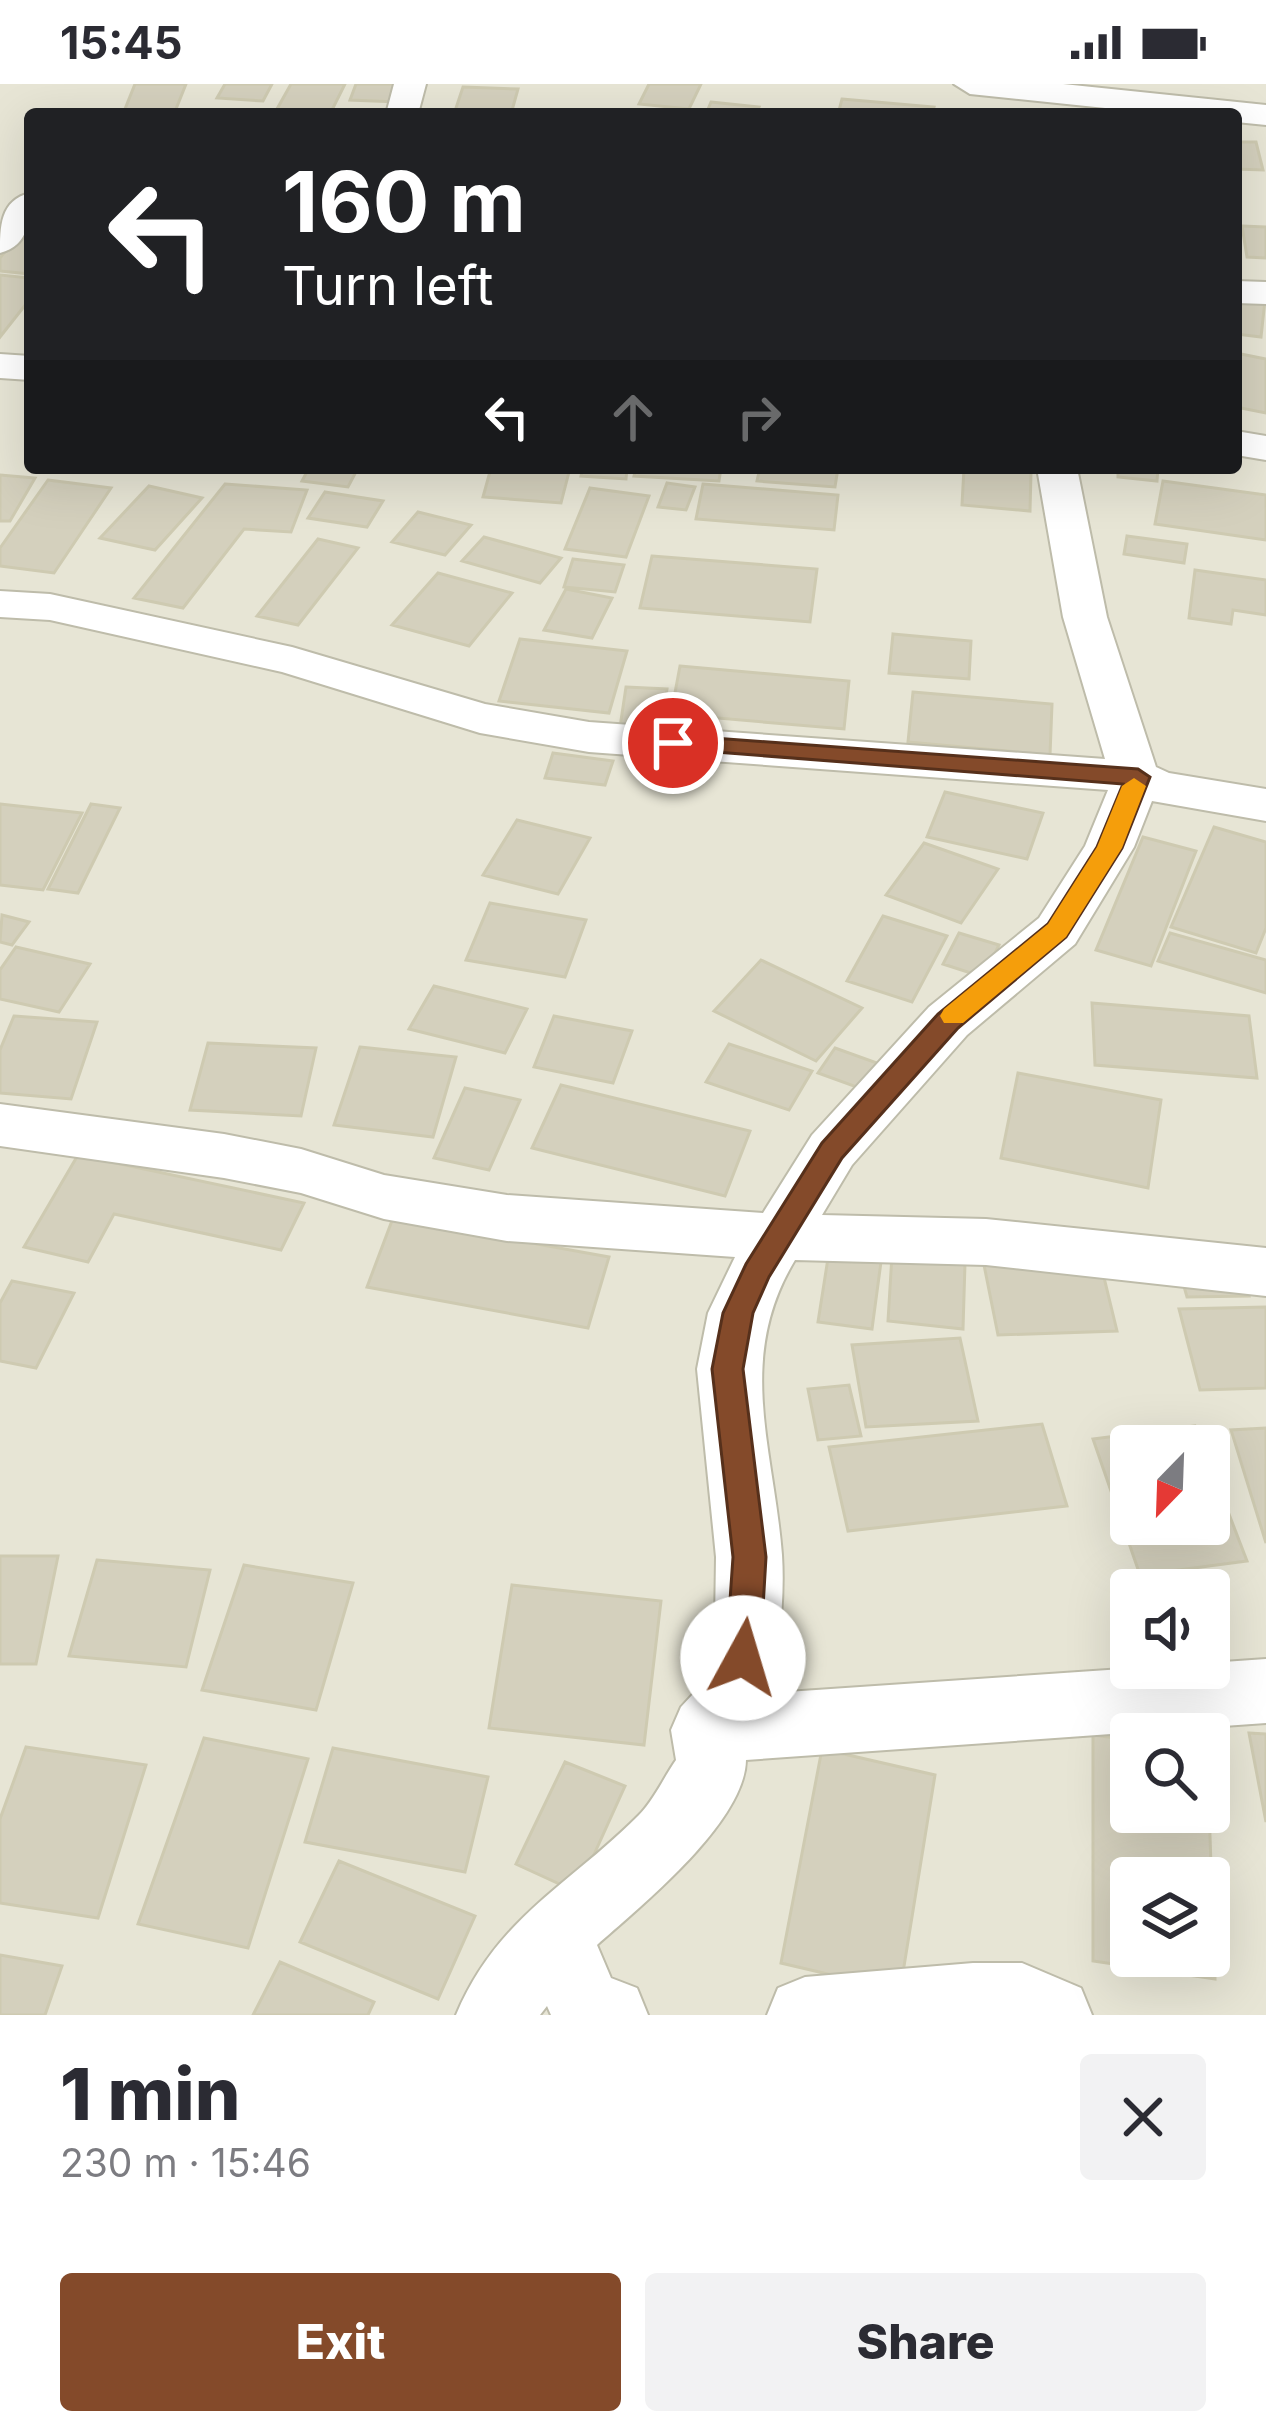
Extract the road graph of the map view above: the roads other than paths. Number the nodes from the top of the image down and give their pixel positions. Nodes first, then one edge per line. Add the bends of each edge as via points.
1 (970, 84) edge
2 (1069, 104) edge
3 (1141, 108) edge
4 (24, 211) edge
5 (0, 242) edge
6 (1058, 474) edge
7 (0, 604) edge
8 (1138, 777) junction
9 (1266, 805) edge
10 (0, 1125) edge
11 (780, 1238) junction
12 (1266, 1272) edge
13 (1266, 1691) edge
14 (706, 1730) junction
15 (554, 1933) junction
16 (494, 2015) edge
17 (610, 2015) edge
18 (805, 2015) edge
19 (1054, 2015) edge

1 - 2 street
2 - 3 street
4 - 5 street
6 - 8 street via 1085,617
7 - 8 street via 50,607 292,661 480,718 589,737
8 - 9 street
8 - 11 street via 1109,848 1057,931 948,1021 832,1150
10 - 11 street via 224,1156 507,1218
11 - 12 street via 986,1242
11 - 14 street via 738,1313 728,1369 749,1557 748,1623 738,1694
13 - 14 street
14 - 15 street via 712,1766 668,1837
15 - 16 street
15 - 17 street via 585,2006
18 - 19 street via 1022,2001

